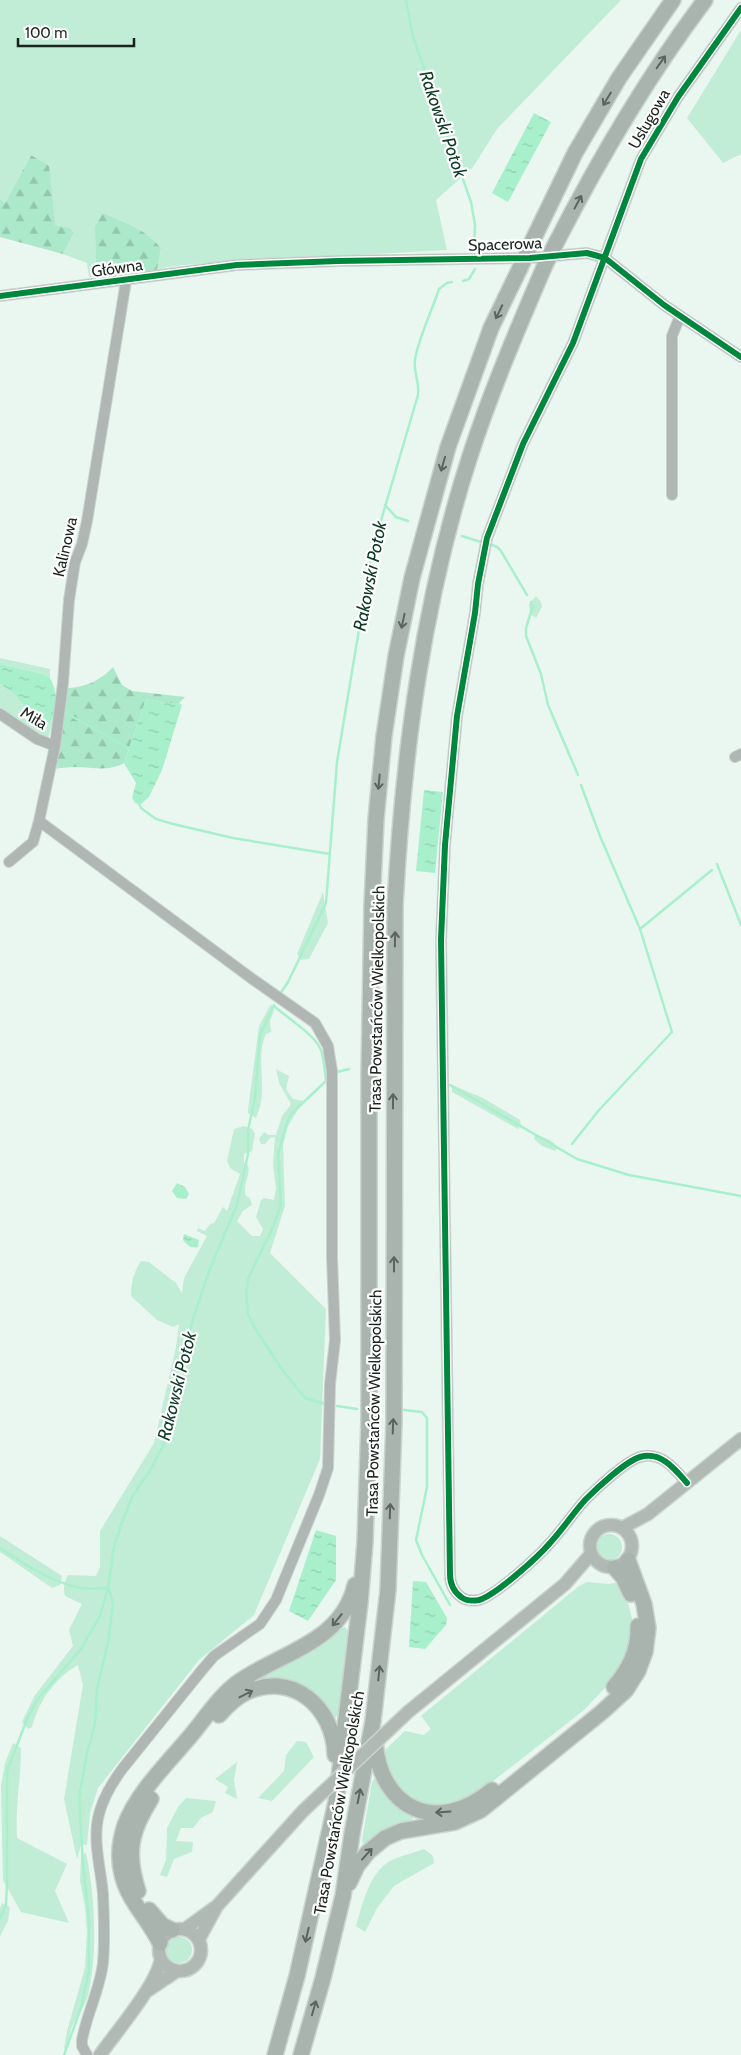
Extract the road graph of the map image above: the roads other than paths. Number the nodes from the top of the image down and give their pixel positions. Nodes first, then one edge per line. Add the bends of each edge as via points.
1 (673, 0) edge
2 (705, 0) edge
3 (741, 8) edge
4 (605, 258) junction
5 (237, 265) joint
6 (126, 281) junction
7 (0, 296) edge
8 (680, 316) junction
9 (741, 357) edge
10 (672, 495) dead end
11 (0, 714) edge
12 (55, 746) junction
13 (39, 821) junction
14 (9, 862) dead end
15 (736, 1442) edge
16 (687, 1483) junction
17 (648, 1514) junction
18 (622, 1528) junction
19 (631, 1540) junction
20 (365, 1542) junction
21 (591, 1554) junction
22 (628, 1560) junction
23 (607, 1566) junction
24 (564, 1584) junction
25 (373, 1721) junction
26 (336, 1802) junction
27 (343, 1896) junction
28 (216, 1906) junction
29 (179, 1929) junction
30 (198, 1939) junction
31 (160, 1943) junction
32 (161, 1959) junction
33 (177, 1971) junction
34 (145, 1992) junction
35 (87, 2055) edge
36 (100, 2055) edge
37 (275, 2055) edge
38 (301, 2055) edge

1 -> 20 highway, Trasa Powstańców Wielkopolskich, bridge via 619,78 575,153 491,328 445,456 412,578 396,656 384,736 372,905 369,1421
25 -> 2 highway, Trasa Powstańców Wielkopolskich, bridge via 388,1590 394,1422 395,906 400,820 423,652 452,518 470,455 508,351 545,265 641,91
3 - 4 street, Usługowa via 657,129 641,159
4 - 5 street, Spacerowa via 587,253
4 - 8 street, Spacerowa
4 - 16 street, Usługowa via 573,343 523,444 487,538 457,716 445,845 441,940 450,1574 453,1588 470,1600 480,1600 494,1592 545,1549 588,1498 635,1459 646,1456 660,1458
5 - 6 street, Główna
6 - 7 street, Główna
6 - 12 street, Kalinowa via 87,520 69,600
8 - 9 street, Spacerowa
8 - 10 street via 672,336
11 - 12 street, Miła via 37,739
12 - 13 street, Kalinowa
13 - 14 street, Kalinowa via 33,842
13 - 35 street via 316,1023 328,1046 332,1071 332,1257 336,1340 330,1384 325,1479 268,1615 250,1632 214,1656 110,1784 98,1820 103,1962 82,2040
15 - 16 main road
16 - 17 main road
17 - 18 main road
17 - 19 main road
18 - 19 main road
18 - 21 main road via 608,1524 596,1530 589,1542
19 - 22 main road
20 - 26 highway, Trasa Powstańców Wielkopolskich
20 -> 31 highway via 354,1589 338,1620 315,1640 252,1674 227,1692 155,1778 131,1813 121,1841 121,1873 131,1900
21 - 23 main road via 595,1561
21 - 24 main road
22 - 23 main road
27 -> 22 highway via 357,1866 385,1838 401,1831 456,1822 481,1810 626,1690 638,1671 648,1634 644,1604
23 - 24 main road
23 -> 25 highway via 623,1577 637,1614 638,1635 633,1658 606,1697 485,1796 447,1813 416,1809 406,1803 396,1796 381,1774 376,1760
24 - 28 main road, bridge via 408,1712 303,1811
27 -> 25 highway, Trasa Powstańców Wielkopolskich
29 -> 26 highway via 166,1928 158,1922 138,1891 130,1858 134,1830 150,1800 232,1702 245,1693 275,1686 307,1696 326,1717 332,1732
26 -> 37 highway, Trasa Powstańców Wielkopolskich via 297,1976
38 -> 27 highway, Trasa Powstańców Wielkopolskich
28 - 29 main road
28 - 30 main road
29 - 30 main road via 195,1934
29 - 31 main road via 162,1937
30 - 33 main road via 202,1952 196,1965
31 - 32 main road
32 - 33 main road
32 - 34 main road
33 - 34 main road
34 - 36 main road

